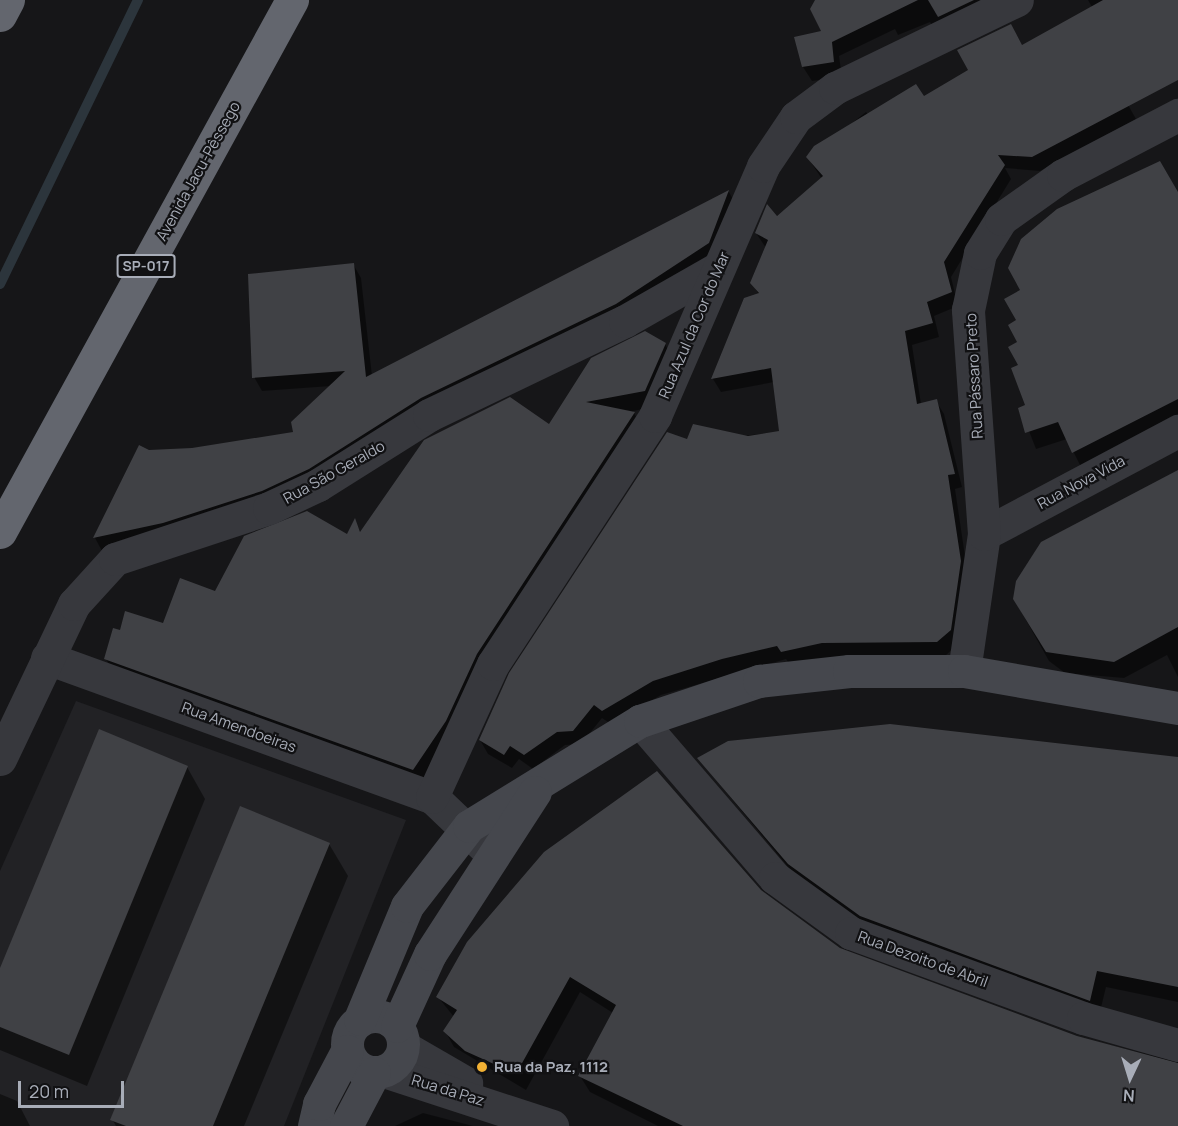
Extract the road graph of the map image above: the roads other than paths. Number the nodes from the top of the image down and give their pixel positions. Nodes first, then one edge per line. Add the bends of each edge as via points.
1 (8, 0) edge
2 (292, 0) edge
3 (1017, 0) edge
4 (0, 15) edge
5 (1178, 115) edge
6 (716, 269) junction
7 (1178, 431) edge
8 (0, 532) edge
9 (984, 534) junction
10 (46, 658) junction
11 (964, 672) junction
12 (1178, 708) edge
13 (639, 721) junction
14 (0, 759) edge
15 (537, 788) junction
16 (432, 797) junction
17 (469, 826) junction
18 (493, 855) junction
19 (360, 1019) junction
20 (1178, 1045) edge
21 (347, 1051) junction
22 (390, 1054) junction
23 (314, 1126) edge
24 (346, 1126) edge
25 (552, 1126) edge

1 - 4 highway
2 - 8 highway, Avenida Jacu-Pêssego / SP-017
3 - 6 street, Rua Azul da Cor do Mar via 883,61 796,117 763,165
5 - 9 street, Rua Pássaro Preto via 1063,175 1001,219 980,253 968,310
6 - 10 street, Rua São Geraldo via 625,321 429,415 318,484 269,508 115,559 74,604
6 - 16 street, Rua Azul da Cor do Mar via 656,416 493,664
7 - 9 street, Rua Nova Vida
9 - 11 street, Rua Pássaro Preto
10 - 14 street, Rua São Geraldo
10 - 16 street, Rua Amendoeiras
11 - 12 street
11 - 13 street via 849,671 759,681
13 - 15 street
13 - 20 street, Rua Dezoito de Abril via 775,878 851,933 1083,1018
15 - 17 street
15 - 18 street
16 - 17 street
17 - 18 street
17 - 19 street via 407,906
18 - 22 street via 430,954
19 - 21 street via 349,1033
19 - 22 street via 387,1018
21 - 22 street via 362,1070
21 - 23 street via 319,1104
22 - 24 street
22 - 25 street, Rua da Paz

